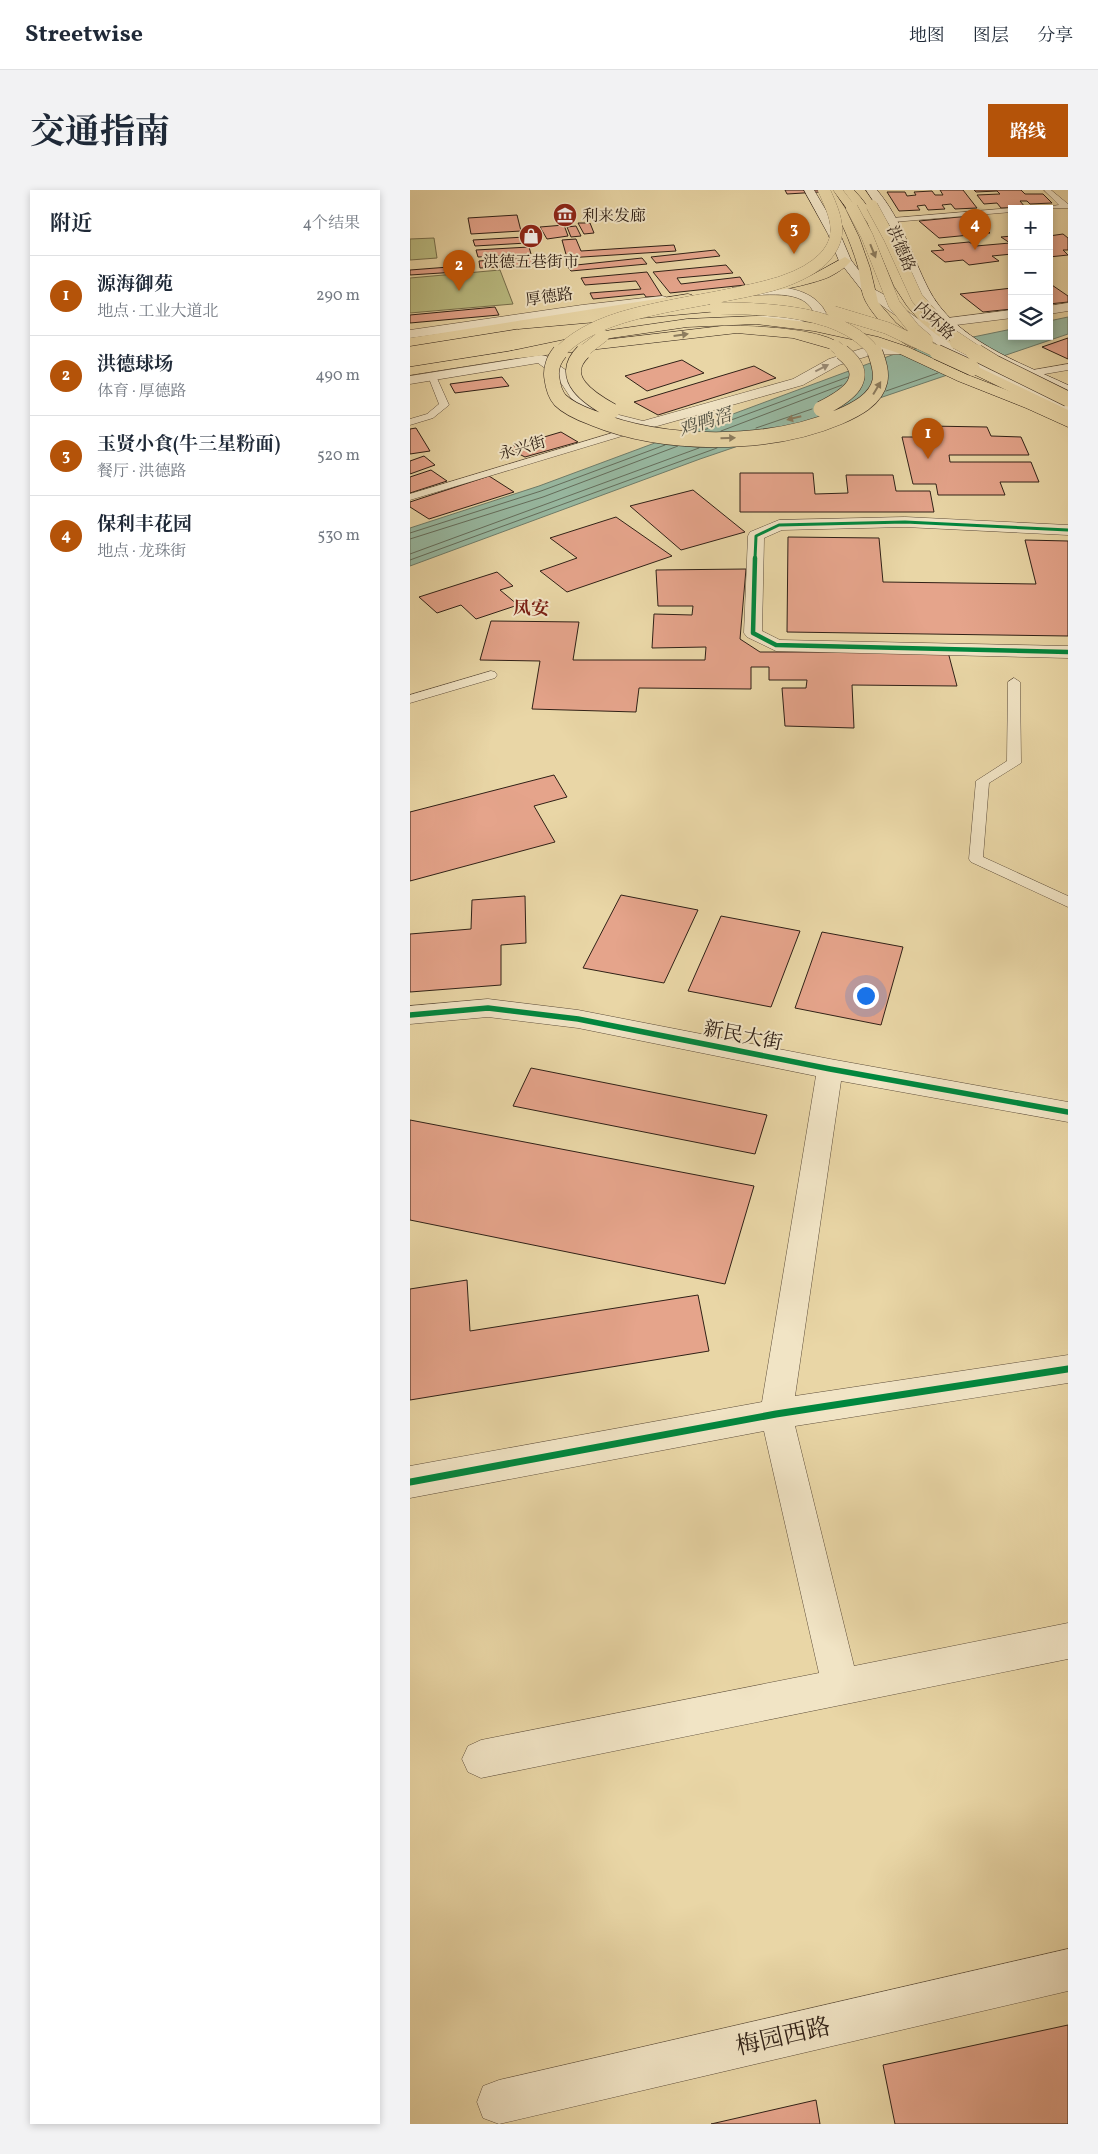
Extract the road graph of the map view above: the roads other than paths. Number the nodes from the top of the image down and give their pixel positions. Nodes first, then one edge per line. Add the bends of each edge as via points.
1 (809, 190) edge
2 (824, 190) edge
3 (828, 190) edge
4 (838, 190) edge
5 (848, 190) edge
6 (860, 190) edge
7 (871, 190) edge
8 (1048, 190) edge
9 (882, 203) junction
10 (1066, 206) edge
11 (1053, 207) edge
12 (1008, 210) edge
13 (893, 220) junction
14 (875, 226) junction
15 (883, 241) junction
16 (845, 261) junction
17 (914, 267) junction
18 (868, 290) junction
19 (736, 291) junction
20 (693, 298) junction
21 (1068, 307) edge
22 (1053, 309) edge
23 (1008, 314) edge
24 (587, 319) junction
25 (756, 320) junction
26 (948, 322) junction
27 (605, 324) junction
28 (518, 325) junction
29 (410, 334) edge
30 (660, 338) junction
31 (943, 338) junction
32 (410, 342) edge
33 (909, 348) junction
34 (410, 349) edge
35 (511, 355) junction
36 (541, 359) junction
37 (981, 367) junction
38 (1068, 367) edge
39 (410, 371) edge
40 (1033, 373) junction
41 (432, 376) junction
42 (410, 380) edge
43 (1068, 390) edge
44 (1068, 399) edge
45 (1068, 409) edge
46 (1068, 416) edge
47 (410, 422) edge
48 (1068, 423) edge
49 (643, 426) junction
50 (410, 497) edge
51 (1068, 530) edge
52 (1068, 652) edge
53 (491, 675) dead end
54 (1014, 682) dead end
55 (410, 699) edge
56 (1068, 902) edge
57 (410, 1015) edge
58 (830, 1069) junction
59 (1068, 1112) edge
60 (1068, 1369) edge
61 (776, 1414) junction
62 (410, 1482) edge
63 (1068, 1641) edge
64 (841, 1686) junction
65 (481, 1759) dead end
66 (1068, 1970) edge
67 (499, 2102) dead end

1 - 16 street
2 - 27 main road, bridge via 836,221 836,231 833,246 826,257 814,266 776,284 639,312
3 - 18 main road via 851,232 865,270
4 -> 37 main road, 内环路, bridge via 867,236 894,304 938,349
5 - 14 main road, 洪德路 via 864,207
6 - 37 main road, 内环路, bridge via 883,225 922,306
7 - 9 street
8 - 10 lane
9 - 13 street
9 - 14 street
10 - 11 lane
12 - 13 lane
13 - 17 street
14 - 15 main road, 洪德路
15 - 17 street
15 - 31 main road, 洪德路 via 904,293
16 - 18 street
16 - 19 main road via 826,276
17 - 26 street via 927,297
18 - 31 street
18 - 33 main road via 886,322
19 - 20 main road
19 - 25 street via 790,293 810,300 820,313 794,320
20 - 28 main road
20 - 29 street, 厚德路 via 582,309
21 - 22 street
23 - 26 street
27 -> 24 main road, bridge via 566,344 556,353 550,370 553,388 566,405 590,418 621,428 702,438 786,432 824,423 850,412 869,399 882,380 881,362 872,346 854,333 830,322 775,310 715,308
24 - 28 main road
24 - 34 street, 厚德路
25 - 33 main road via 839,332
25 - 35 main road via 687,323 611,334
26 - 37 street via 963,335
27 - 37 main road, bridge via 657,312 734,301 821,301 886,314 915,324
28 - 32 main road
30 - 35 main road
30 - 36 main road
30 -> 37 main road, bridge via 756,329 804,335 835,346 854,361 858,371 846,394 822,408 771,423 751,425 687,426 628,416 590,401 577,388 573,371 576,359 584,348 615,330 654,318 709,310 778,306 868,319
31 - 37 street
33 - 37 main road
49 -> 33 street via 798,382 834,362 869,351
35 - 39 main road
36 - 41 street
36 - 49 street via 562,374 576,395 593,409
37 - 40 street
37 - 44 main road
37 - 45 street
37 - 46 main road, 内环路
37 - 48 main road via 1029,404
38 - 40 lane
40 - 43 street
41 - 42 street
41 - 47 lane via 444,406 430,416
49 - 50 lane, 永兴街
51 - 52 street via 905,522 779,525 756,536 753,634 776,645
53 - 55 lane
54 - 56 lane via 1014,763 983,781 976,859
57 - 58 street, 新民大街 via 488,1008 578,1019
58 - 59 street, 新民大街
58 - 61 street
60 - 61 street
61 - 62 street
61 - 64 street
63 - 64 street
64 - 65 street
66 - 67 street, 梅园西路

